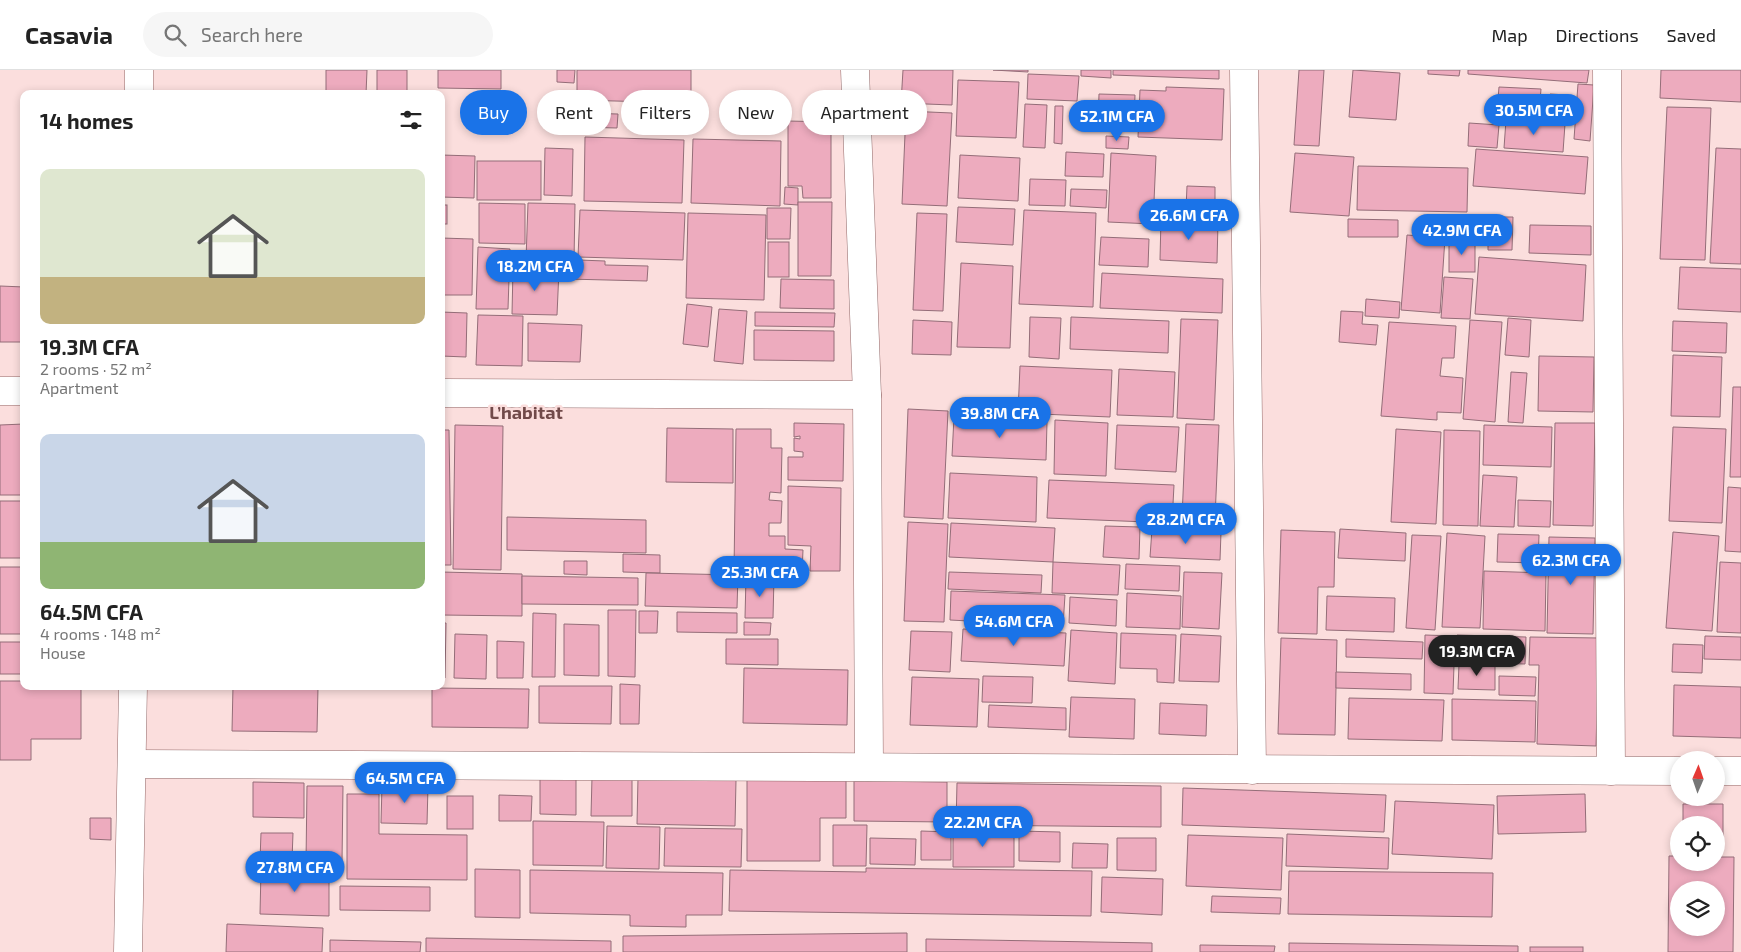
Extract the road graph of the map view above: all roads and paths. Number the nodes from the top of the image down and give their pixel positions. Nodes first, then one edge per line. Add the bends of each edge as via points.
1 (139, 70) edge
2 (855, 70) edge
3 (1244, 70) edge
4 (1607, 70) edge
5 (139, 90) edge
6 (0, 390) edge
7 (20, 391) edge
8 (445, 393) edge
9 (867, 395) junction
10 (133, 690) edge
11 (133, 764) junction
12 (869, 767) junction
13 (1252, 770) junction
14 (1610, 771) junction
15 (1670, 771) edge
16 (1725, 771) edge
17 (1741, 771) edge
18 (128, 952) edge

1 - 5 street
2 - 9 street
3 - 13 street
4 - 14 street
6 - 7 street
8 - 9 street
9 - 12 street
10 - 11 street
11 - 12 street
11 - 18 street
12 - 13 street
13 - 14 street
14 - 15 street
16 - 17 street

